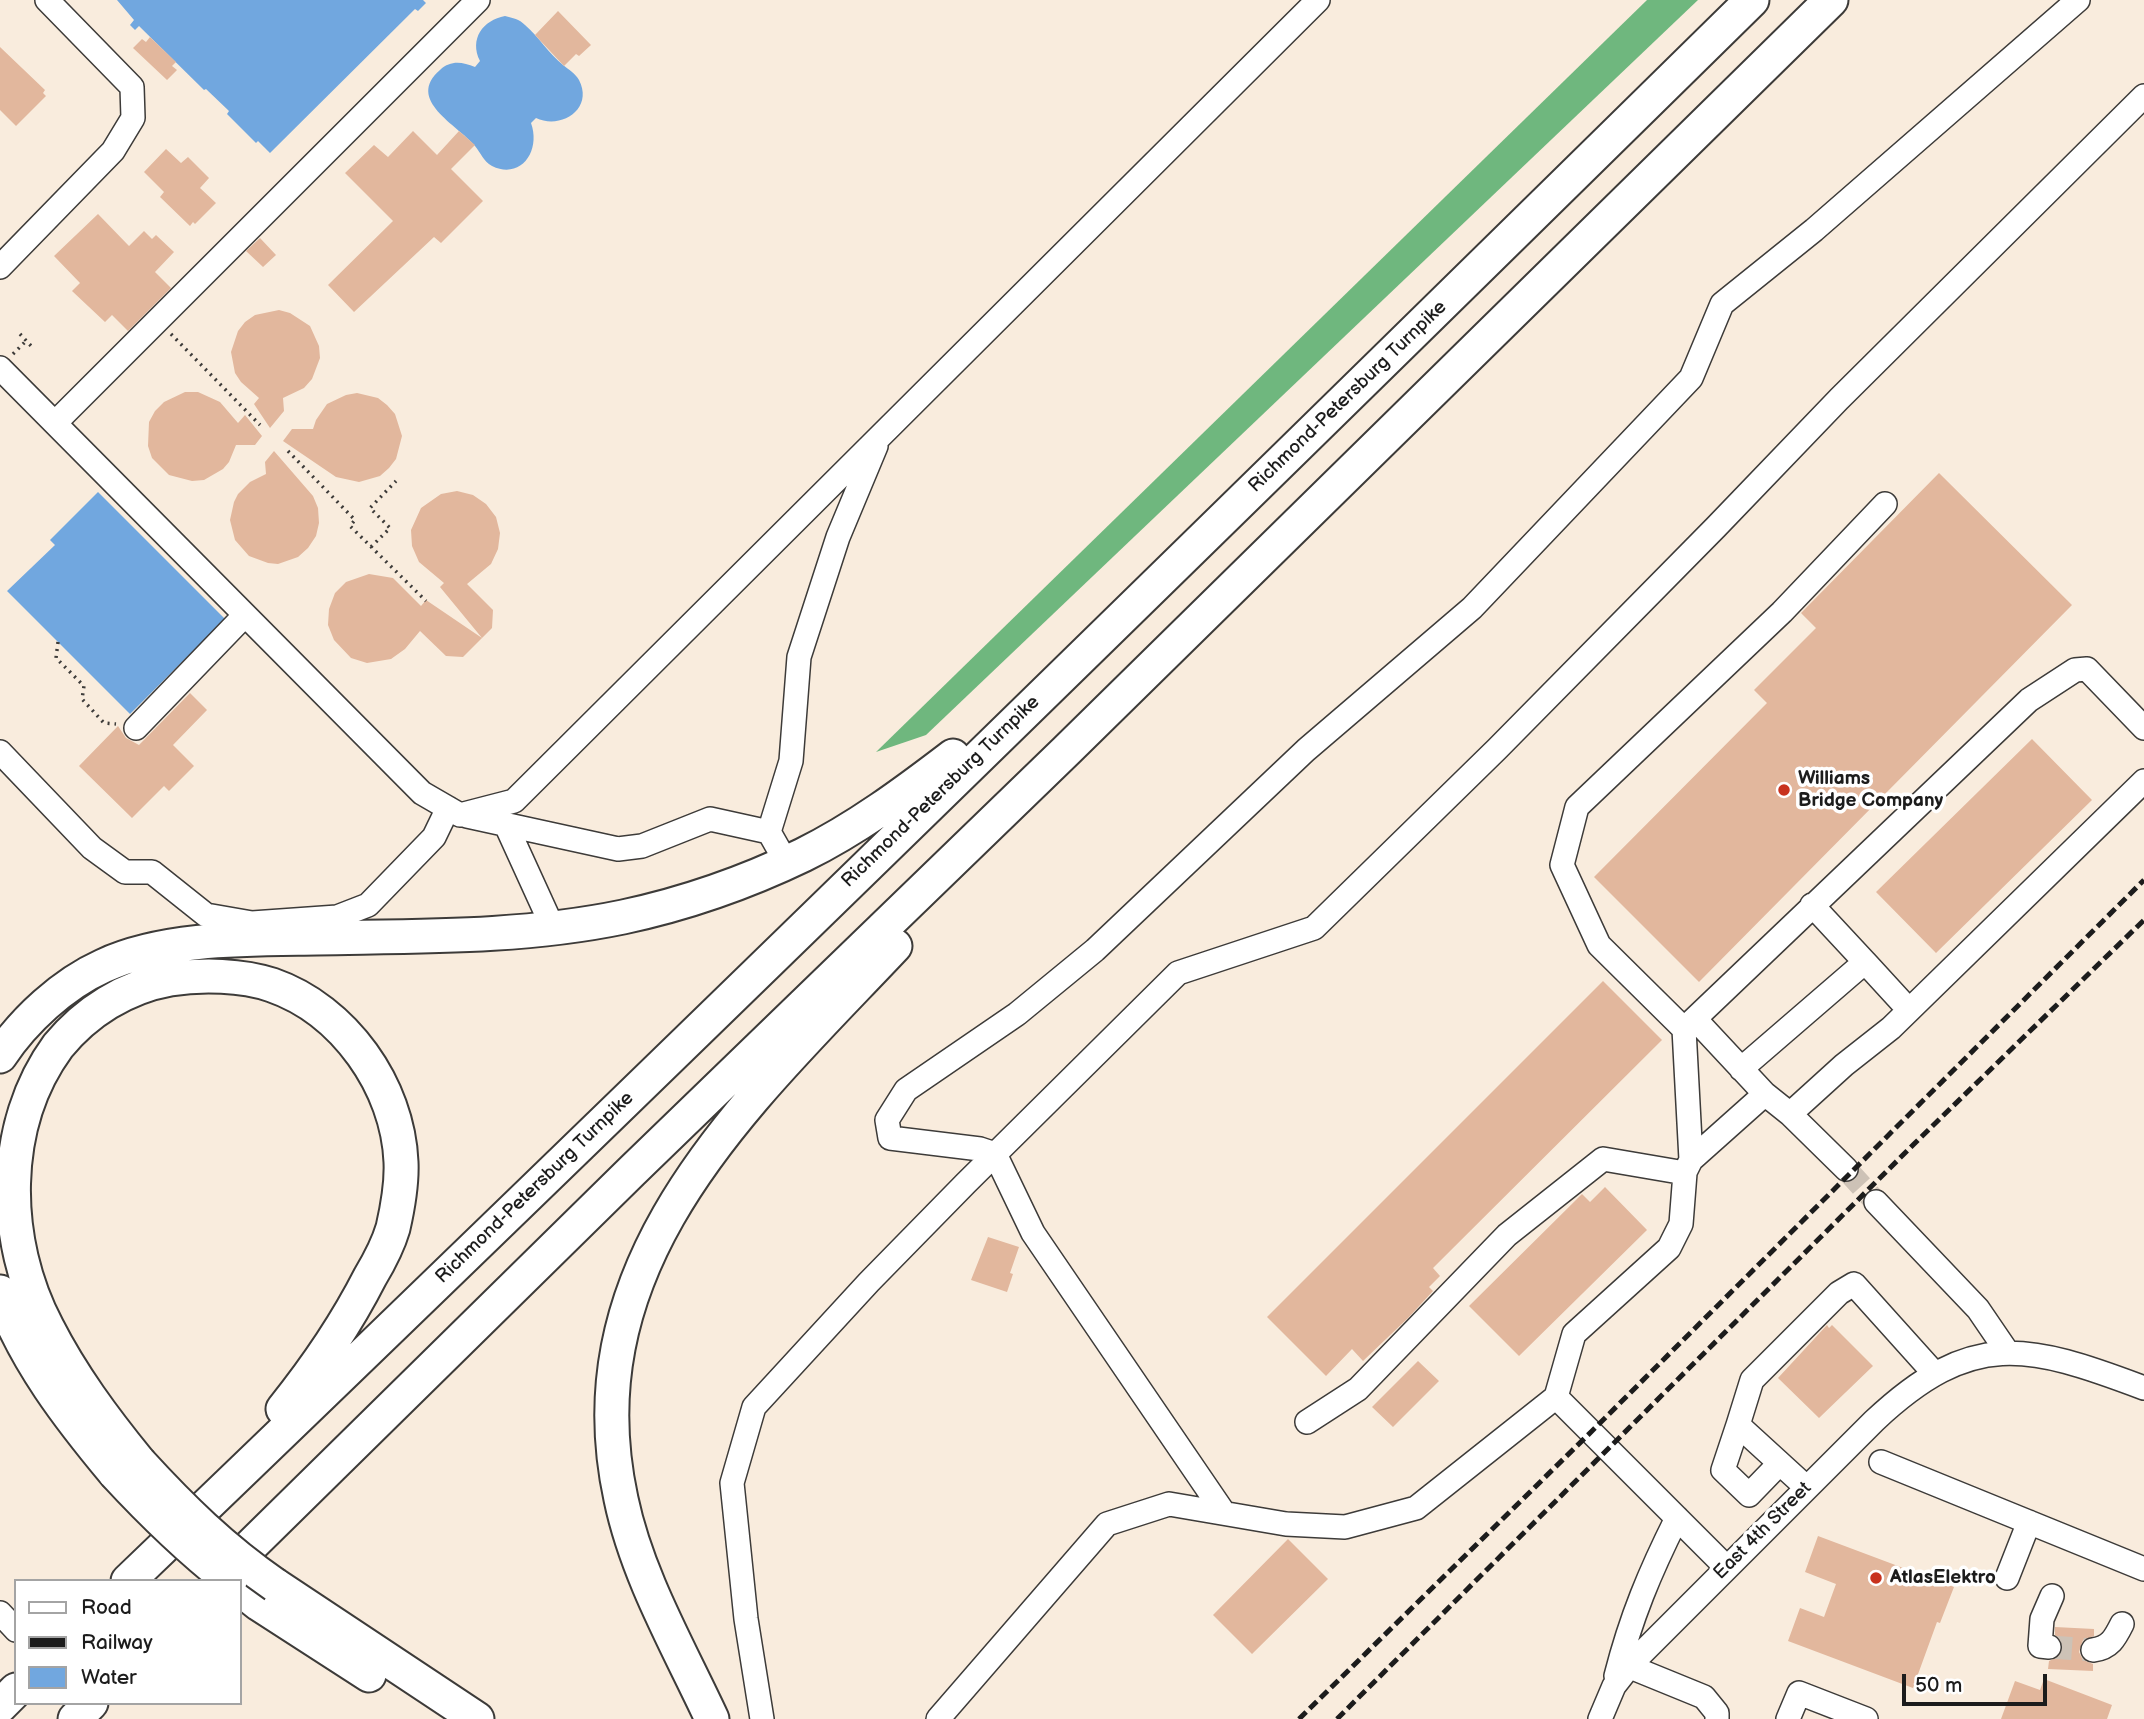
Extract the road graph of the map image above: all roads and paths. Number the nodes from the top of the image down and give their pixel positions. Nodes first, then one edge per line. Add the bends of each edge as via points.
1 (47, 0) edge
2 (478, 0) edge
3 (1318, 0) edge
4 (1752, 0) edge
5 (1831, 0) edge
6 (2078, 0) edge
7 (2144, 96) edge
8 (0, 267) edge
9 (157, 320) junction
10 (20, 334) dead end
11 (34, 349) dead end
12 (0, 368) edge
13 (55, 423) junction
14 (260, 425) dead end
15 (880, 437) junction
16 (288, 451) dead end
17 (396, 481) dead end
18 (1885, 504) dead end
19 (372, 547) junction
20 (426, 601) dead end
21 (245, 615) junction
22 (1099, 638) junction
23 (58, 642) dead end
24 (136, 727) joint
25 (2144, 728) edge
26 (1066, 751) junction
27 (0, 752) edge
28 (2144, 780) edge
29 (454, 812) junction
30 (506, 825) junction
31 (769, 832) junction
32 (786, 862) junction
33 (1812, 905) junction
34 (553, 928) junction
35 (1865, 962) junction
36 (1909, 1010) junction
37 (1689, 1024) junction
38 (0, 1056) edge
39 (1741, 1069) junction
40 (1765, 1094) junction
41 (1790, 1114) junction
42 (995, 1154) junction
43 (1688, 1167) junction
44 (1846, 1169) tunnel mouth
45 (1876, 1202) tunnel mouth
46 (0, 1292) edge
47 (2008, 1353) junction
48 (1942, 1369) junction
49 (2144, 1388) edge
50 (1556, 1397) junction
51 (1307, 1422) dead end
52 (1738, 1425) junction
53 (1881, 1462) dead end
54 (1779, 1464) junction
55 (127, 1467) junction
56 (1807, 1488) junction
57 (1224, 1513) junction
58 (1677, 1518) junction
59 (2029, 1522) junction
60 (1726, 1567) junction
61 (2144, 1569) edge
62 (2007, 1578) dead end
63 (129, 1579) edge
64 (129, 1579) edge
65 (218, 1579) edge
66 (227, 1579) edge
67 (258, 1593) edge
68 (2052, 1596) dead end
69 (0, 1613) edge
70 (2122, 1624) dead end
71 (14, 1628) edge
72 (2049, 1647) dead end
73 (2093, 1650) tunnel mouth
74 (1628, 1666) junction
75 (1614, 1686) junction
76 (14, 1692) edge
77 (89, 1705) edge
78 (0, 1706) edge
79 (75, 1719) edge
80 (436, 1719) edge
81 (477, 1719) edge
82 (712, 1719) edge
83 (762, 1719) edge
84 (938, 1719) edge
85 (1600, 1719) edge
86 (1717, 1719) edge
87 (1788, 1719) edge
88 (1866, 1719) edge

1 - 8 street via 132,87 133,118 113,150
2 - 9 street
3 - 15 street
4 - 22 highway, Richmond-Petersburg Turnpike
5 - 26 highway
6 - 42 street via 1824,221 1721,304 1691,378 1472,608 1306,750 1095,950 1017,1014 906,1090 887,1120 890,1138
7 - 42 street via 1314,928 1178,973
9 - 13 street
9 - 14 path
10 - 11 path
12 - 13 street
13 - 21 street
15 - 29 street via 514,801
15 - 31 street via 838,537 799,657 791,761
16 - 19 path via 355,520 350,526
17 - 19 path via 370,508 390,528
18 - 37 street via 1782,612 1577,807 1562,866 1599,945
19 - 20 path
21 - 24 street
21 - 29 street via 422,793
22 - 32 highway via 907,791
22 - 63 highway, Richmond-Petersburg Turnpike
23 - 24 path via 56,658 83,686 82,699 104,723
25 - 33 street via 2087,669 2075,670 2029,700
26 - 65 highway
26 - 82 highway via 936,903 747,1106 671,1210 636,1281 615,1352 611,1391 618,1487 645,1575
27 - 29 street via 92,848 125,872 152,872 206,915 252,923 337,917 368,905
28 - 36 street
29 - 30 street
30 - 31 street via 618,849 642,846 710,819
30 - 34 street
31 - 32 street
32 - 34 highway via 656,908
33 - 35 street
33 - 37 street
34 - 38 highway via 479,935 229,939 150,951 102,966 79,979 26,1024
35 - 36 street
35 - 39 street
36 - 41 street
37 - 39 street
37 - 43 street
39 - 40 street
40 - 41 street
40 - 43 street
41 - 44 street
42 - 57 street via 1033,1233
42 - 83 street via 754,1407 732,1482
43 - 50 street via 1681,1224 1668,1248 1574,1334
43 - 51 street via 1603,1159 1507,1235 1357,1389
45 - 47 street via 1978,1309
46 - 55 highway via 22,1342 86,1439
47 - 48 street via 1980,1356
47 - 49 street via 2064,1360
48 - 52 street via 1854,1284 1839,1293 1752,1380
48 - 56 street, East 4th Street via 1888,1408
50 - 57 street via 1416,1508 1345,1527 1286,1524
50 - 58 street
52 - 54 street
52 - 54 street via 1723,1471 1749,1495
53 - 59 street
54 - 56 street
55 - 64 highway via 110,1426 69,1366 30,1287 12,1210 18,1119 50,1056 83,1020 121,994 170,979 257,981 303,999 332,1021 362,1053 378,1079 390,1108 401,1160 392,1232 346,1321 296,1393
55 - 66 highway, bridge via 147,1508
55 - 67 highway, bridge via 235,1557
56 - 60 street, East 4th Street
57 - 84 street via 1169,1504 1107,1524
58 - 60 street
58 - 75 street via 1646,1581
59 - 61 street
59 - 62 street
60 - 74 street, East 4th Street
67 - 80 highway
67 - 81 highway
68 - 72 street via 2042,1619 2040,1646
69 - 71 street
70 - 73 street via 2113,1641 2104,1649
74 - 75 street, East 4th Street
74 - 86 street via 1704,1697
75 - 85 street, East 4th Street
76 - 78 highway
77 - 79 highway
87 - 88 street via 1799,1693

